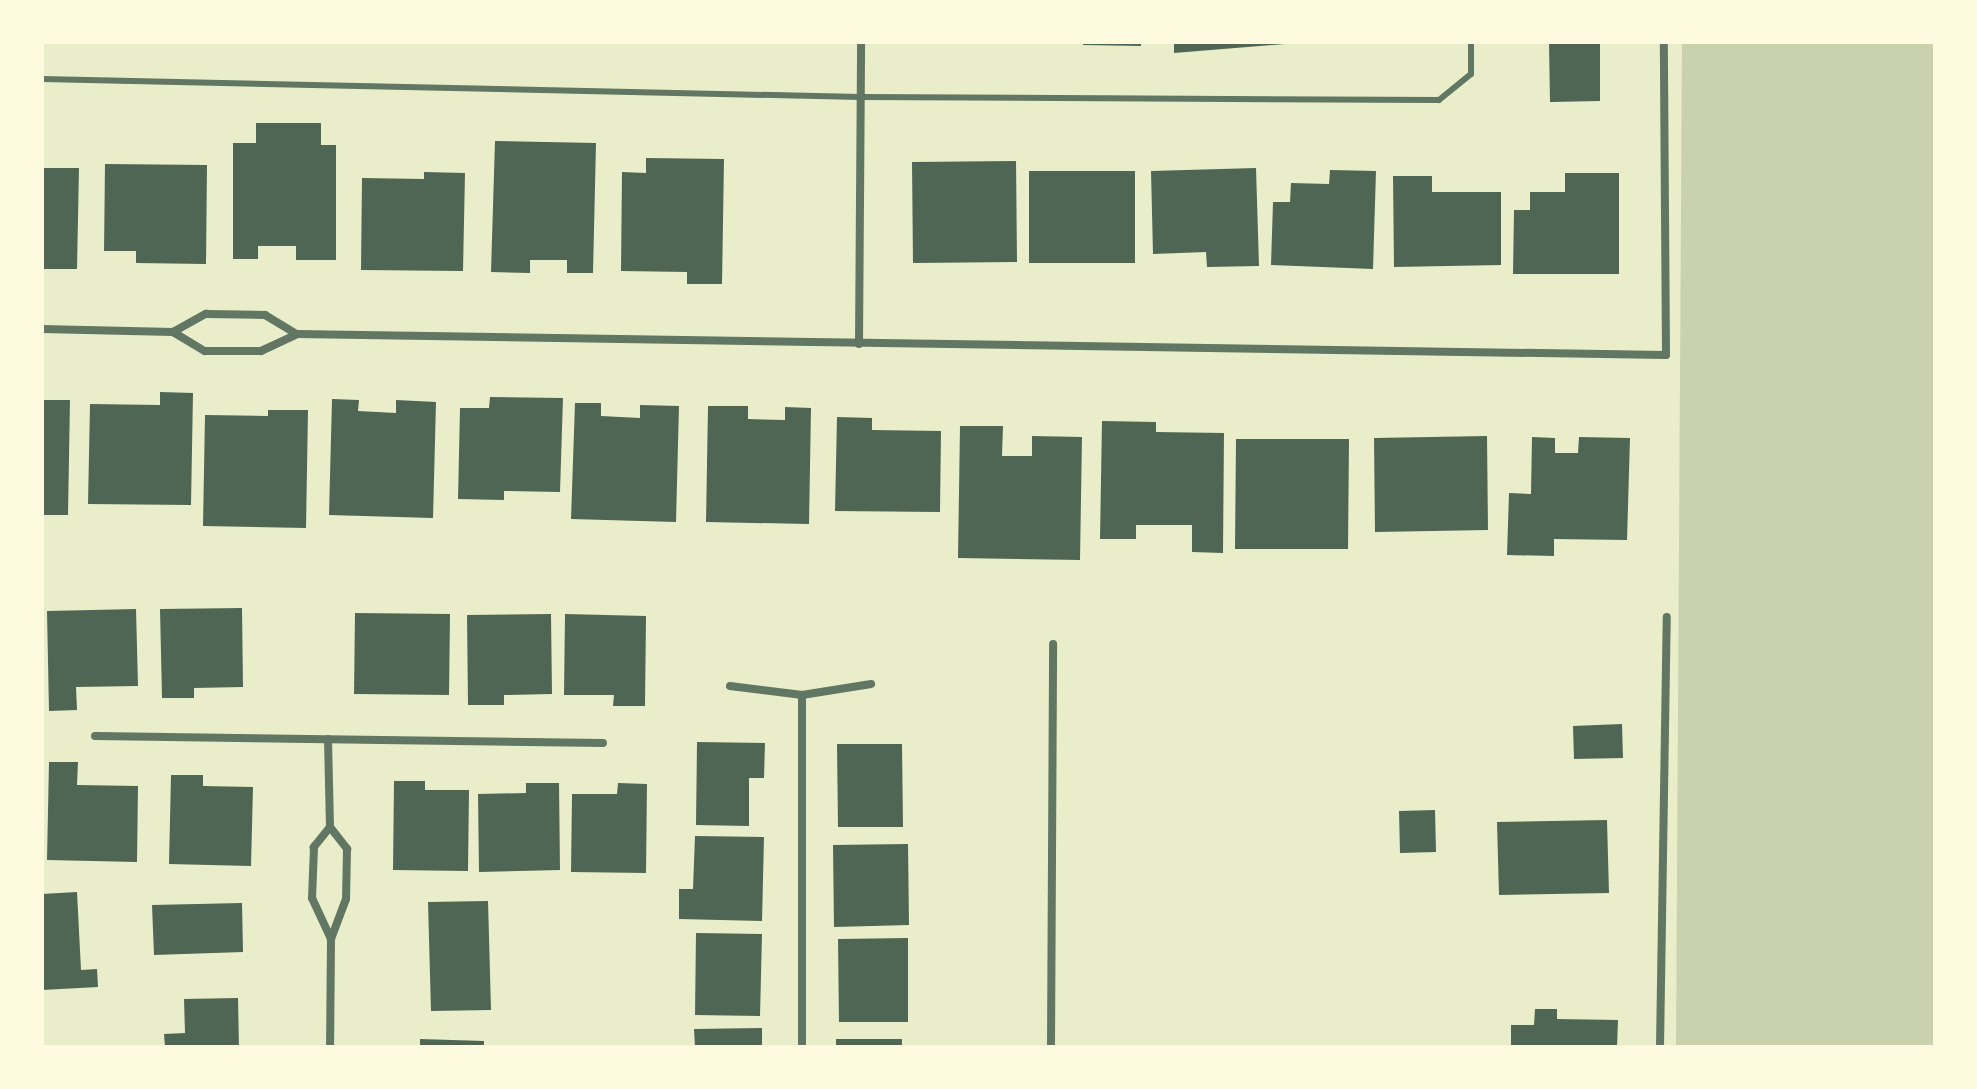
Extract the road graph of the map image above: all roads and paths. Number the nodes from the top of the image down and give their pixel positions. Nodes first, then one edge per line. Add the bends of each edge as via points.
1 (861, 42) edge
2 (1471, 42) edge
3 (1664, 42) edge
4 (42, 79) edge
5 (860, 97) junction
6 (42, 329) edge
7 (173, 332) junction
8 (297, 334) junction
9 (859, 344) junction
10 (1667, 617) dead end
11 (1053, 644) dead end
12 (871, 684) dead end
13 (730, 686) dead end
14 (802, 695) junction
15 (95, 736) dead end
16 (328, 739) junction
17 (603, 743) dead end
18 (330, 827) junction
19 (331, 939) junction
20 (330, 1047) edge
21 (802, 1047) edge
22 (1051, 1047) edge
23 (1660, 1047) edge

1 - 5 street
2 - 5 lane via 1471,74 1439,100
3 - 9 street via 1666,355
4 - 5 lane
5 - 9 street
6 - 7 street
7 - 8 street via 205,351 261,351
7 - 8 street via 206,314 265,315
8 - 9 street
10 - 23 street
11 - 22 street
12 - 14 street
13 - 14 street
14 - 21 street
15 - 16 street
16 - 17 street
16 - 18 street
18 - 19 street via 347,849 346,899
18 - 19 street via 314,847 312,898
19 - 20 street

